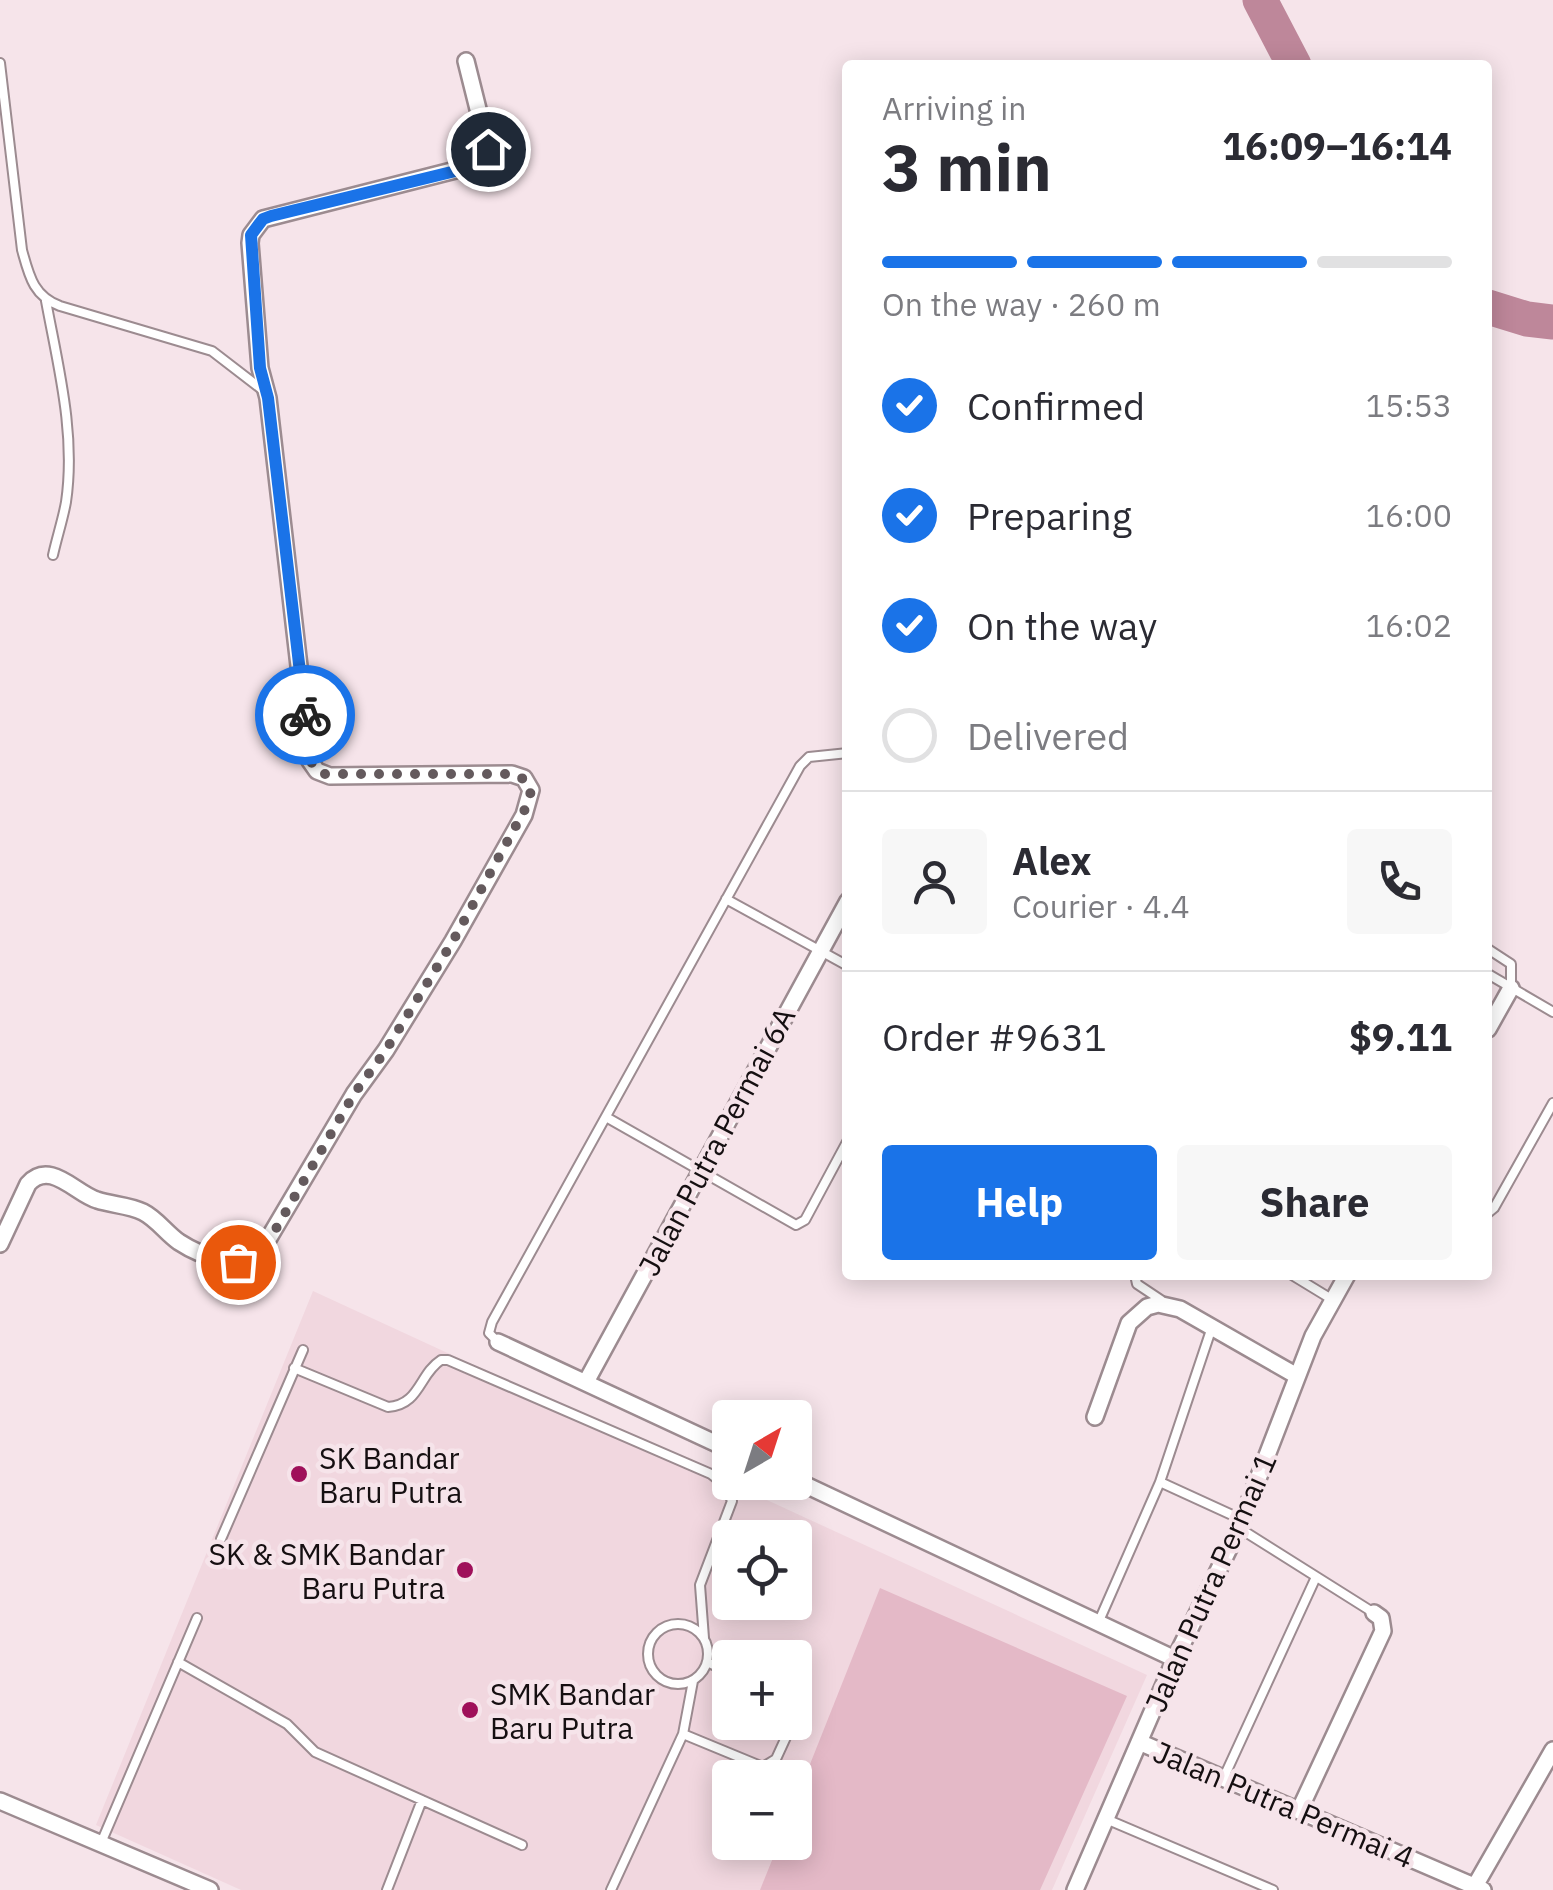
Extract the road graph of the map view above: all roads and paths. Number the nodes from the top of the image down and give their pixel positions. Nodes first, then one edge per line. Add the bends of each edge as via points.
1 (466, 62) dead end
2 (0, 63) edge
3 (46, 301) junction
4 (264, 390) junction
5 (52, 554) dead end
6 (842, 754) edge
7 (726, 899) junction
8 (842, 912) edge
9 (820, 950) junction
10 (1492, 952) edge
11 (842, 963) edge
12 (1492, 976) edge
13 (1511, 988) junction
14 (1553, 1012) edge
15 (1492, 1022) edge
16 (1553, 1103) edge
17 (606, 1117) junction
18 (842, 1151) edge
19 (698, 1172) junction
20 (1492, 1210) edge
21 (0, 1244) edge
22 (1138, 1280) edge
23 (1300, 1280) edge
24 (1344, 1280) edge
25 (1333, 1300) junction
26 (1164, 1305) junction
27 (1212, 1327) junction
28 (498, 1342) joint
29 (303, 1350) dead end
30 (294, 1368) junction
31 (1297, 1376) junction
32 (586, 1382) junction
33 (1095, 1417) dead end
34 (712, 1442) edge
35 (1160, 1482) junction
36 (812, 1488) edge
37 (1241, 1524) junction
38 (220, 1539) dead end
39 (1316, 1577) junction
40 (1374, 1613) joint
41 (197, 1618) dead end
42 (1098, 1623) junction
43 (704, 1638) junction
44 (1175, 1659) junction
45 (178, 1662) junction
46 (708, 1662) junction
47 (712, 1664) edge
48 (693, 1680) junction
49 (683, 1734) junction
50 (785, 1740) edge
51 (1139, 1742) junction
52 (1553, 1750) edge
53 (1223, 1778) junction
54 (422, 1800) junction
55 (0, 1802) edge
56 (1299, 1811) junction
57 (1106, 1818) junction
58 (101, 1843) junction
59 (522, 1846) dead end
60 (1479, 1888) edge
61 (210, 1890) edge
62 (388, 1890) edge
63 (611, 1890) edge
64 (1075, 1890) edge
65 (1272, 1890) edge

1 - 4 street via 488,149 483,163 286,212 256,226 250,243
2 - 3 lane via 22,250
3 - 4 lane via 212,351
3 - 5 lane via 68,440 66,501
4 - 21 street via 314,768 330,776 512,774 529,785 530,800 453,941 260,1254 226,1261 185,1245 140,1211 94,1200 44,1176 28,1184
6 - 7 lane via 809,757 800,766
7 - 9 lane
7 - 17 lane
8 - 9 street, Jalan Putra Permai 6A
9 - 11 lane
9 - 19 street, Jalan Putra Permai 6A
10 - 13 lane via 1510,964
12 - 13 lane
13 - 14 lane
13 - 15 street
16 - 20 lane
17 - 19 lane
17 - 28 lane via 492,1322 489,1333
18 - 19 lane via 802,1224
19 - 32 street, Jalan Putra Permai 6A
22 - 26 lane
23 - 25 lane
24 - 25 street, Jalan Putra Permai 1
25 - 31 street, Jalan Putra Permai 1
26 - 27 street
26 - 33 street via 1147,1307 1129,1323
27 - 31 street
27 - 35 lane
28 - 32 street
29 - 30 lane
30 - 38 lane
30 - 43 lane via 388,1407 410,1399 432,1366 448,1360 711,1474 732,1501 700,1585
31 - 37 street, Jalan Putra Permai 1
32 - 34 street
35 - 37 lane
35 - 42 lane
36 - 42 street
37 - 39 lane
37 - 44 street, Jalan Putra Permai 1
39 - 40 lane
39 - 53 lane
40 - 56 street via 1383,1631
41 - 45 lane
42 - 44 street
43 - 46 lane
43 - 48 lane via 675,1623 657,1632 648,1649 648,1663 660,1679
44 - 51 street, Jalan Putra Permai 1
45 - 54 lane via 287,1724 315,1752
45 - 58 lane
46 - 47 lane
46 - 48 lane
48 - 49 lane
49 - 50 lane via 763,1767
49 - 63 lane
51 - 53 street, Jalan Putra Permai 4
51 - 57 street, Jalan Putra Permai 1
52 - 60 street
53 - 56 street, Jalan Putra Permai 4
54 - 59 lane
54 - 62 lane
55 - 58 street
56 - 60 street, Jalan Putra Permai 4
57 - 64 street, Jalan Putra Permai 1
57 - 65 lane
58 - 61 street

